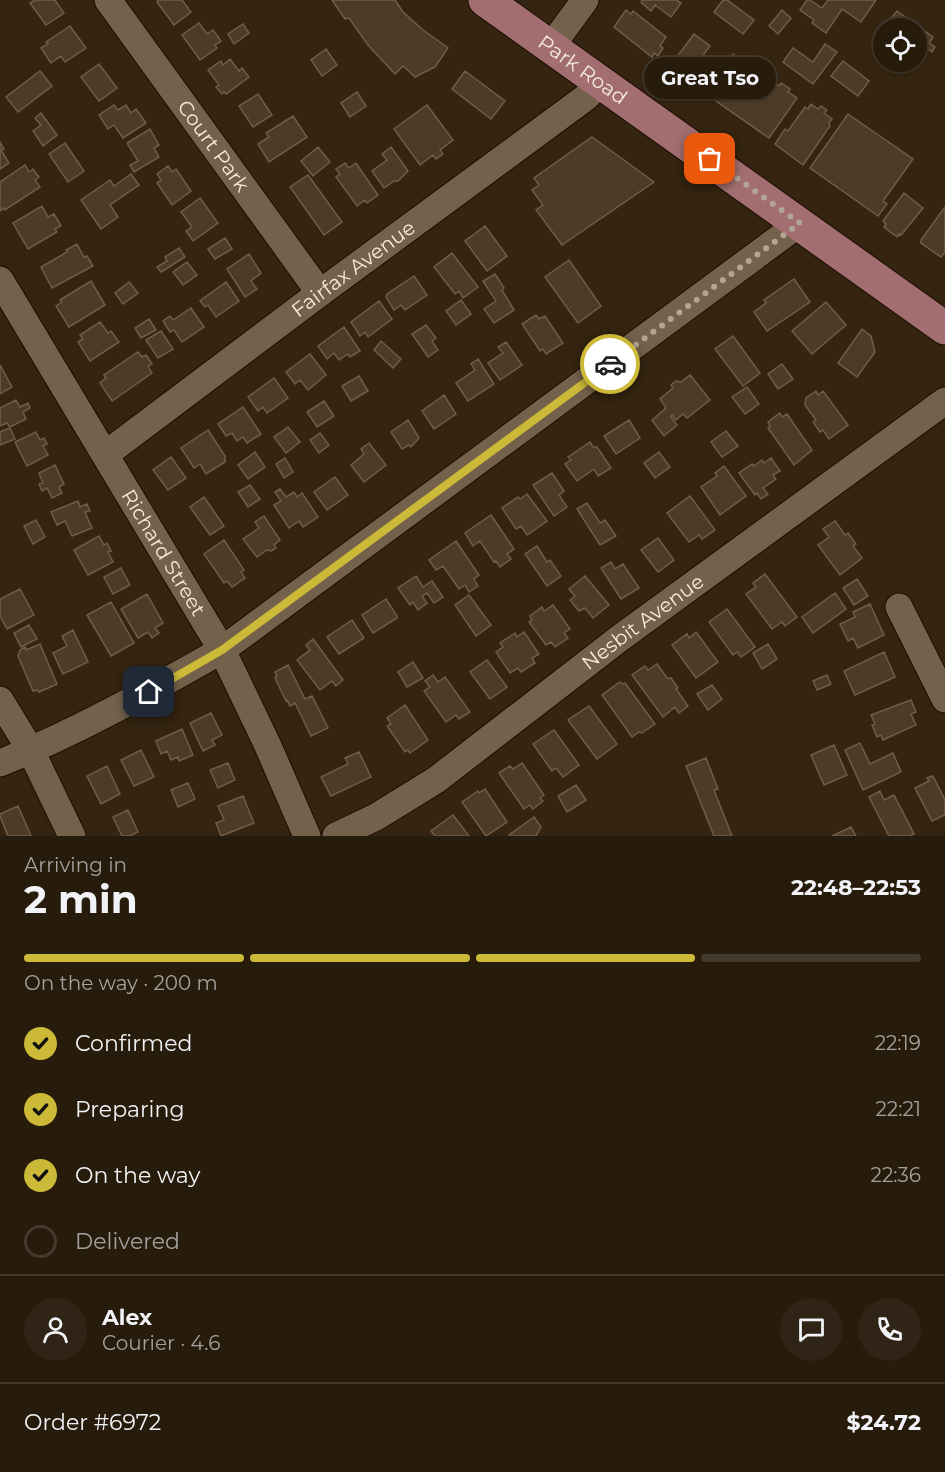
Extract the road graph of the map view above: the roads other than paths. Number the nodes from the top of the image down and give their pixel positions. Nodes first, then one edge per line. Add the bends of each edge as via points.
1 (108, 0) edge
2 (485, 0) edge
3 (585, 0) edge
4 (550, 48) junction
5 (601, 83) junction
6 (800, 223) junction
7 (0, 280) edge
8 (320, 293) junction
9 (945, 328) edge
10 (945, 401) edge
11 (105, 454) junction
12 (899, 607) dead end
13 (222, 650) junction
14 (945, 699) edge
15 (0, 700) edge
16 (31, 751) junction
17 (0, 763) edge
18 (72, 836) edge
19 (308, 836) edge
20 (336, 836) edge

1 - 8 street, Court Park
2 - 4 main road, Park Road
3 - 4 street
4 - 5 main road, Park Road
5 - 6 main road, Park Road
5 - 8 street, Fairfax Avenue
6 - 9 main road, Park Road
6 - 13 street
7 - 11 street, Richard Street
8 - 11 street, Fairfax Avenue
10 - 20 street, Nesbit Avenue via 620,638 436,780
11 - 13 street, Richard Street
12 - 14 street
13 - 16 street via 129,703
13 - 19 street, Richard Street
15 - 16 street
16 - 17 street
16 - 18 street

